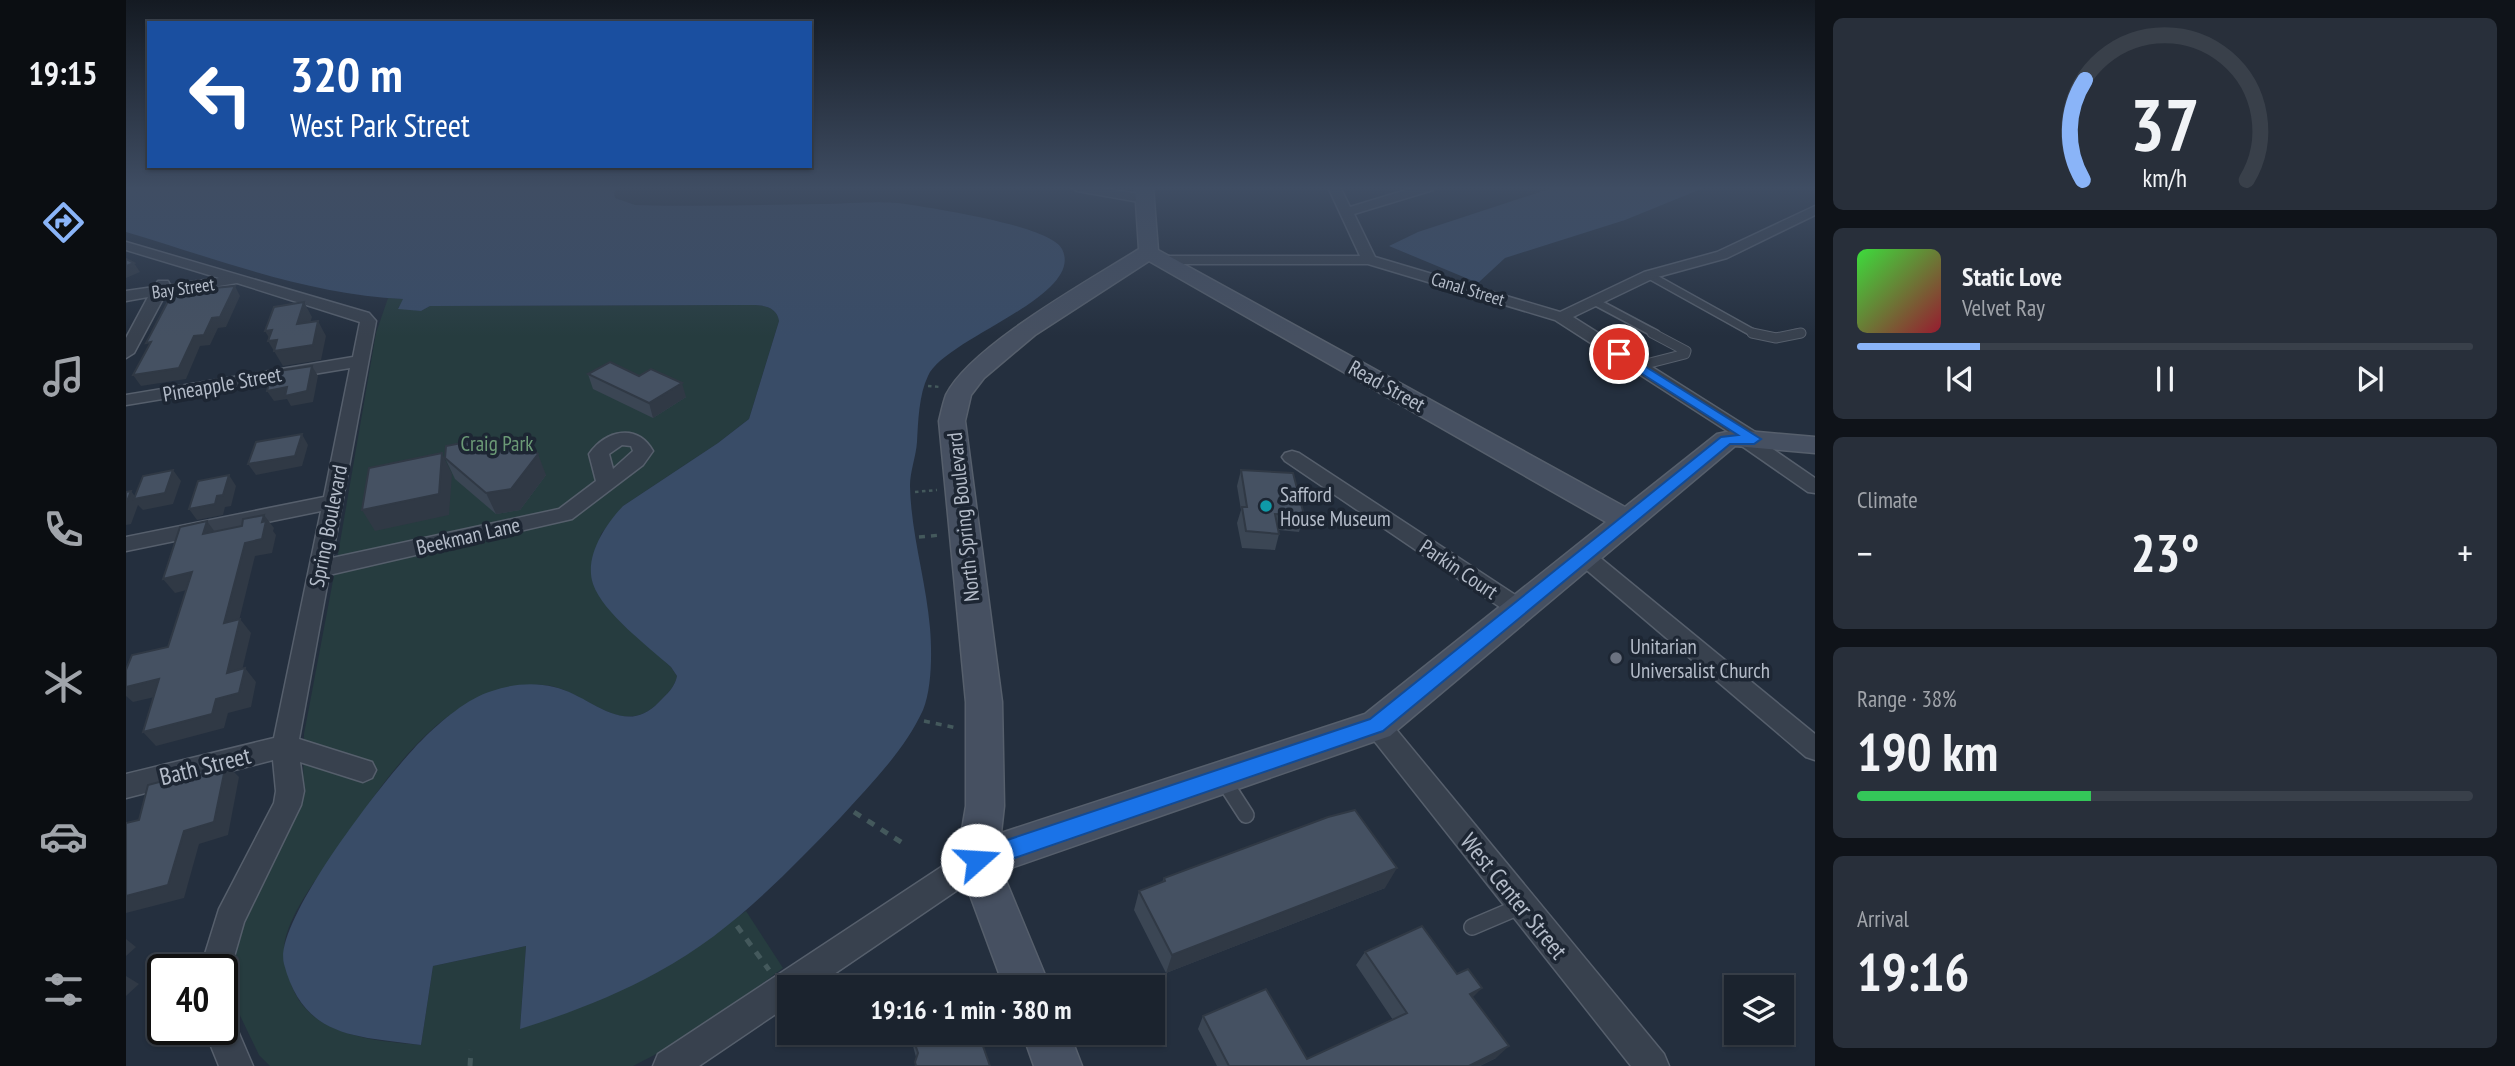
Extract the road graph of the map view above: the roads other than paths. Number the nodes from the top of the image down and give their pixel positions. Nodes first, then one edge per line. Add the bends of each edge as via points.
1 (1148, 237) edge
2 (1358, 237) edge
3 (1759, 237) edge
4 (126, 246) edge
5 (1156, 257) junction
6 (1369, 260) junction
7 (176, 261) junction
8 (1649, 275) junction
9 (240, 279) junction
10 (159, 291) junction
11 (126, 296) edge
12 (1594, 301) junction
13 (1561, 317) junction
14 (1801, 333) dead end
15 (128, 347) edge
16 (360, 361) junction
17 (1638, 366) junction
18 (126, 400) edge
19 (1749, 439) junction
20 (1815, 445) edge
21 (1292, 457) dead end
22 (607, 483) dead end
23 (1815, 487) edge
24 (332, 502) junction
25 (1627, 521) junction
26 (126, 544) edge
27 (1584, 556) junction
28 (320, 569) junction
29 (1521, 610) junction
30 (1377, 725) junction
31 (285, 746) junction
32 (1815, 749) edge
33 (363, 770) dead end
34 (1223, 778) junction
35 (126, 786) edge
36 (1246, 815) dead end
37 (977, 860) junction
38 (1522, 906) junction
39 (1472, 927) dead end
40 (220, 954) edge
41 (1022, 975) edge
42 (227, 1045) edge
43 (1050, 1045) edge
44 (236, 1066) edge
45 (670, 1066) edge
46 (1058, 1066) edge
47 (1652, 1066) edge

1 - 5 street via 1149,249
2 - 6 street
3 - 8 street via 1711,260
4 - 7 street, Spring Boulevard
5 - 6 street, Canal Street
5 - 25 street, Read Street
5 - 37 street, North Spring Boulevard via 1027,330 975,373 953,412 984,702 985,806
6 - 13 street, Canal Street
7 - 9 street, Spring Boulevard
7 - 10 street
8 - 12 street
8 - 14 lane via 1758,336
9 - 10 street, Bay Street
9 - 16 street, Spring Boulevard via 363,316 368,321
10 - 11 street, Bay Street
10 - 15 street
12 - 13 street
12 - 17 lane via 1686,351
13 - 17 street, Canal Street
16 - 18 street, Pineapple Street
16 - 24 street, Spring Boulevard
17 - 19 street, Canal Street
19 - 20 street
19 - 23 street, Canal Street
19 - 25 street via 1726,440
21 - 29 street, Parkin Court
22 - 28 street, Beekman Lane via 565,514
24 - 26 street
24 - 28 street, Spring Boulevard
25 - 27 street
27 - 29 street
27 - 32 street
28 - 31 street, Spring Boulevard
29 - 30 street
30 - 34 street
30 - 38 street, West Center Street
31 - 33 street
31 - 35 street, Bath Street
31 - 40 street, Spring Boulevard via 287,805 230,919
34 - 36 lane
34 - 37 street
37 - 41 street
37 - 45 street
38 - 39 lane
38 - 47 street, West Center Street
42 - 44 street
43 - 46 street

